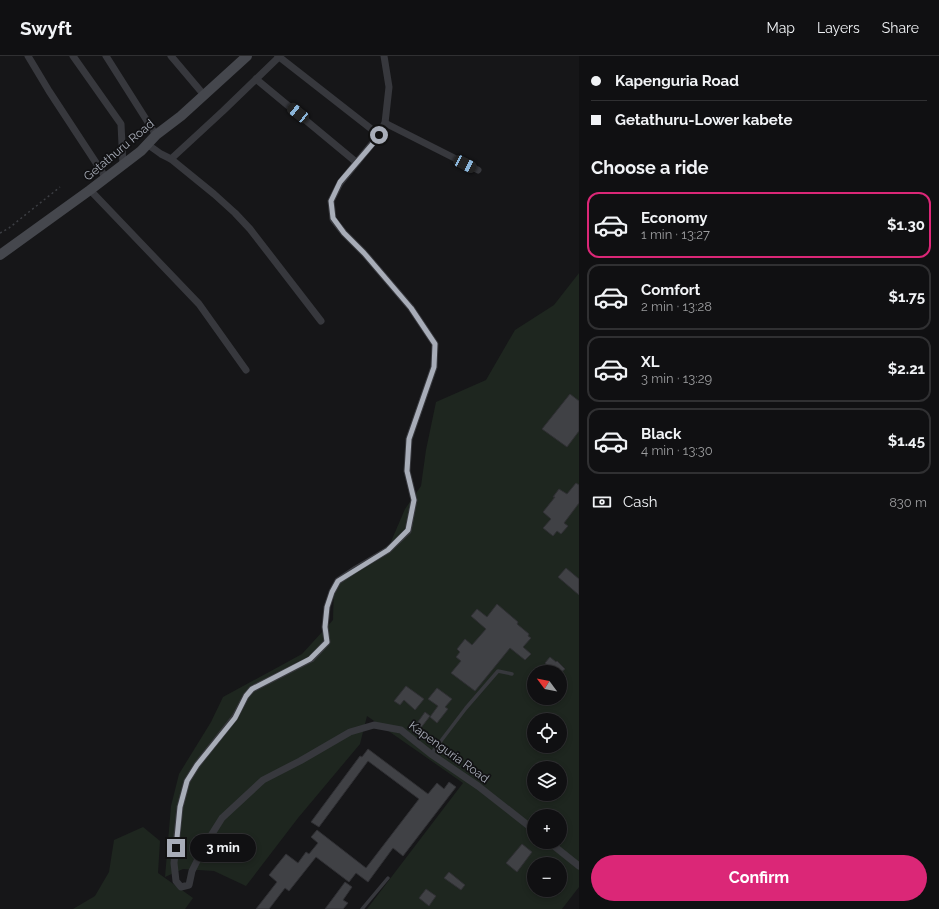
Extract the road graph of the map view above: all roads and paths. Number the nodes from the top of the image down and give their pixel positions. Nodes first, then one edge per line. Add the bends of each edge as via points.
1 (28, 56) edge
2 (73, 56) edge
3 (106, 56) edge
4 (171, 56) edge
5 (246, 56) edge
6 (279, 56) edge
7 (384, 56) edge
8 (256, 79) junction
9 (204, 95) junction
10 (385, 123) junction
11 (156, 135) junction
12 (379, 135) junction
13 (148, 144) junction
14 (171, 159) junction
15 (356, 162) junction
16 (123, 164) junction
17 (478, 170) dead end
18 (106, 178) junction
19 (60, 187) dead end
20 (90, 190) junction
21 (0, 234) edge
22 (0, 255) edge
23 (321, 321) dead end
24 (246, 370) dead end
25 (512, 674) dead end
26 (431, 754) junction
27 (527, 824) edge
28 (558, 849) edge
29 (579, 866) edge
30 (388, 878) dead end
31 (362, 909) edge

1 - 18 street
2 - 16 street via 121,124
3 - 11 street
4 - 9 street
5 - 9 main road, Getathuru Road
6 - 8 street
6 - 12 street
7 - 10 street via 389,87
8 - 14 street
8 - 15 street
9 - 11 main road, Getathuru Road
10 - 12 street
10 - 17 street
11 - 13 main road, Getathuru Road
12 - 15 street
13 - 14 street
13 - 16 main road, Getathuru Road
14 - 23 street via 240,218
15 - 26 street, Kapenguria Road via 340,182 331,201 333,218 411,308 435,344 434,367 409,439 407,471 414,500 408,530 388,550 338,581 327,607 327,642 310,659 252,689 235,718 197,765 187,781 180,807 174,863 177,884 181,887 189,885 192,871 222,818 263,780 350,732 374,725 401,730
16 - 18 main road, Getathuru Road
18 - 20 main road, Getathuru Road
19 - 21 path
20 - 22 main road, Getathuru Road
20 - 24 street via 199,304
25 - 26 lane via 498,671
26 - 27 street, Kapenguria Road via 478,786
28 - 29 street
30 - 31 lane

